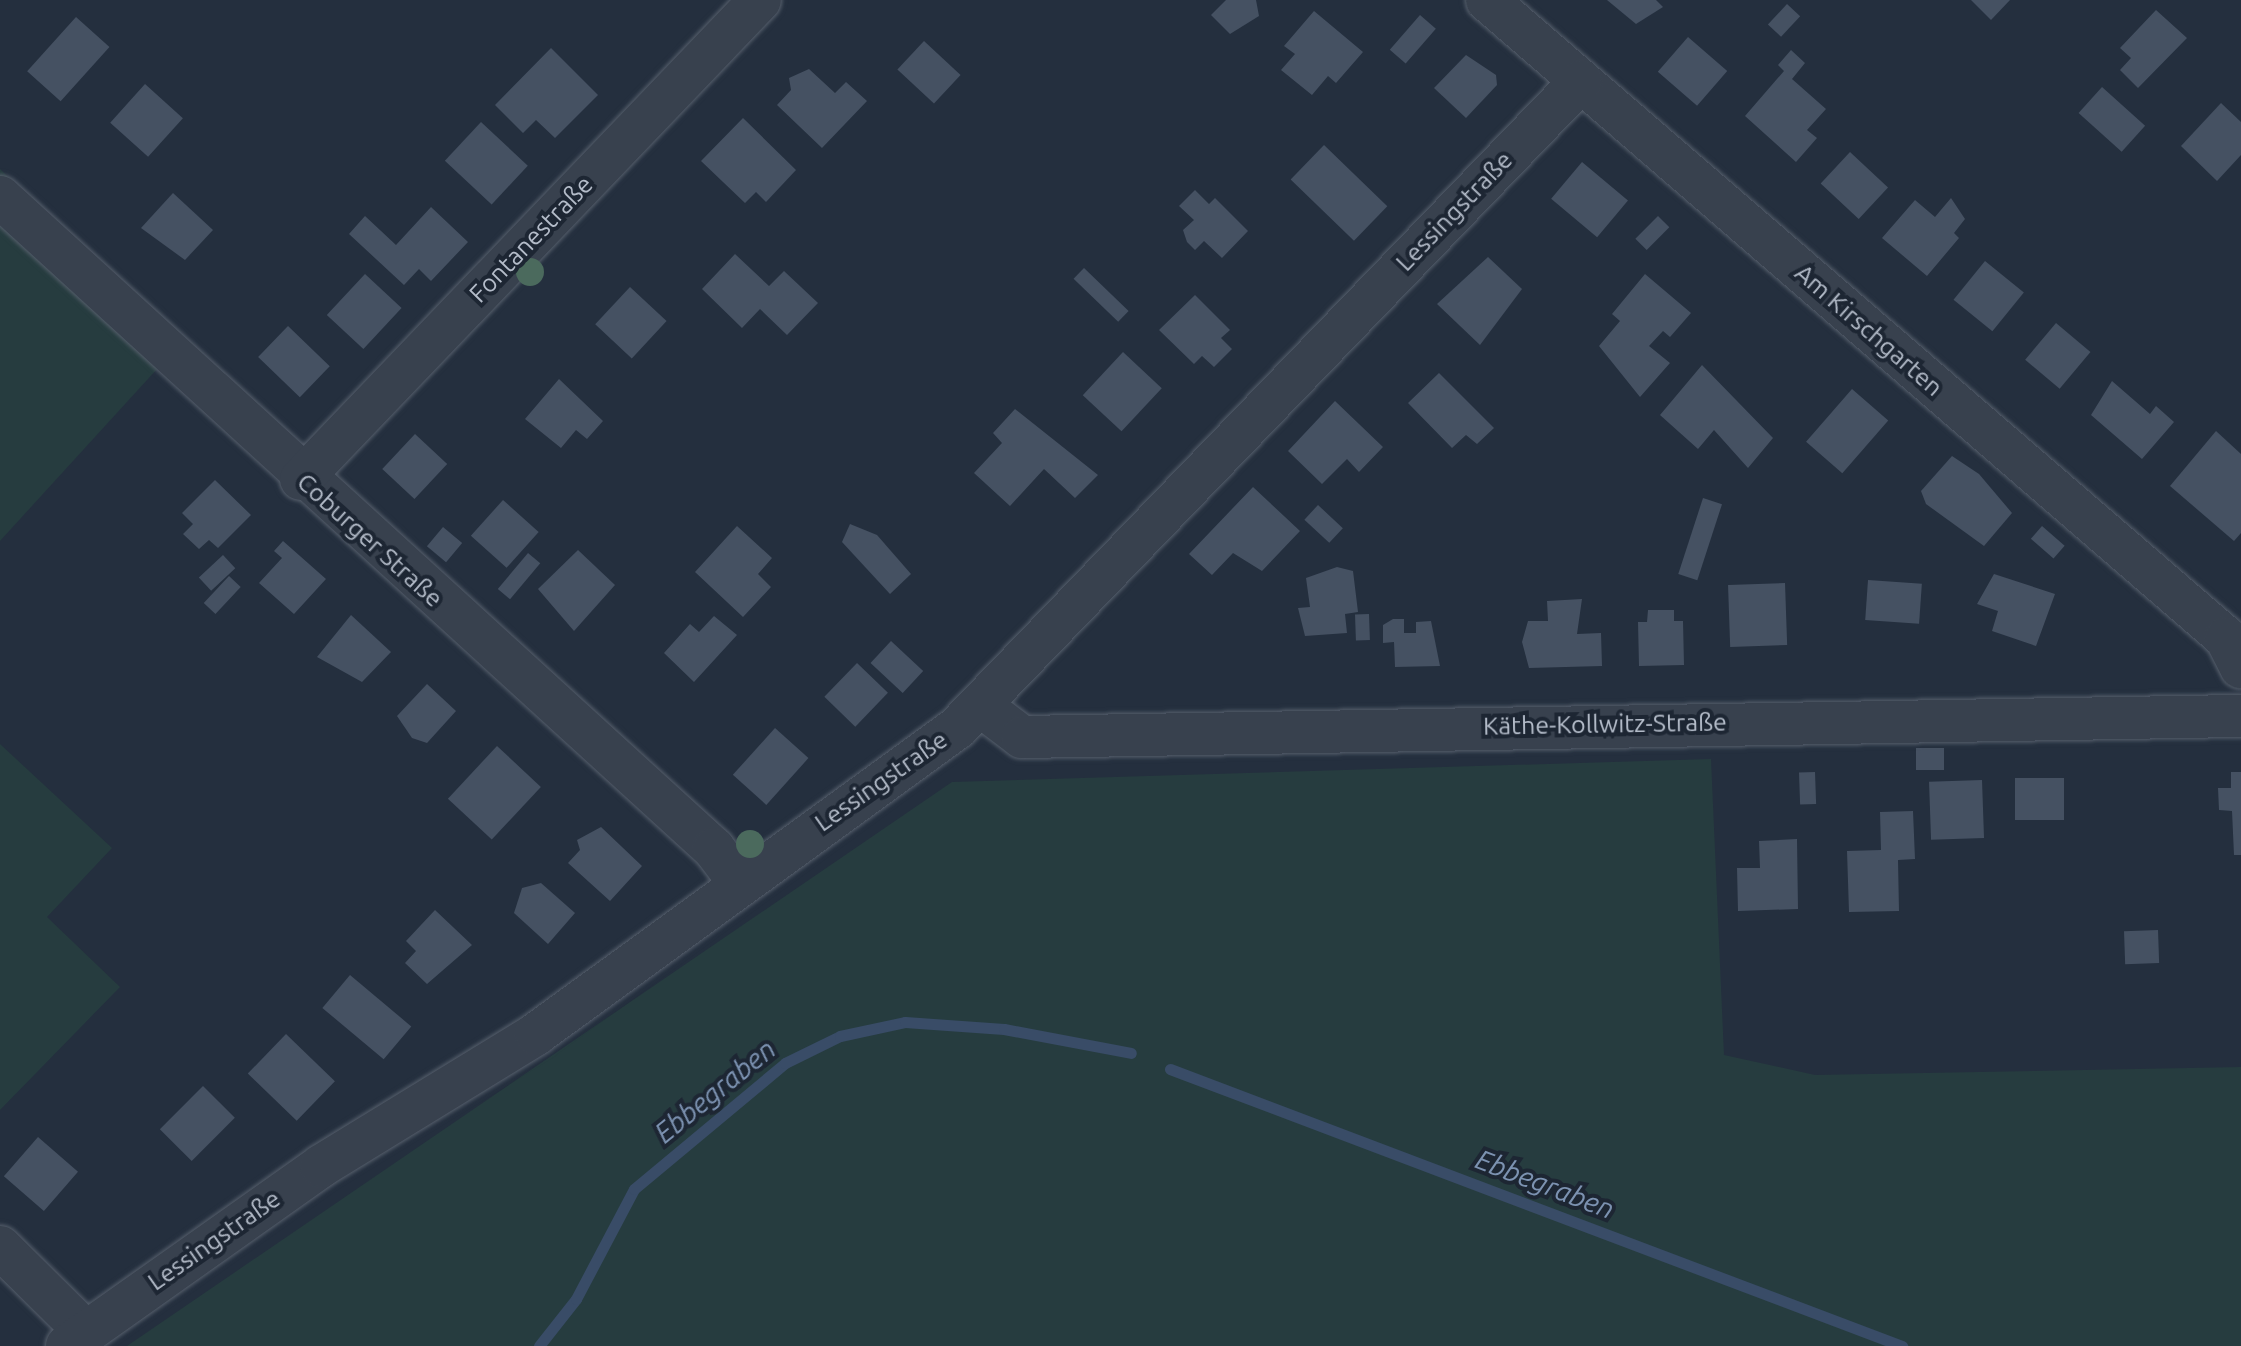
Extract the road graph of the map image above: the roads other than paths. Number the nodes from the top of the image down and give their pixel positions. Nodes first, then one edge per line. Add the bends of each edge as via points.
1 (760, 0) edge
2 (1487, 0) edge
3 (1581, 81) junction
4 (0, 197) edge
5 (301, 479) junction
6 (2241, 667) edge
7 (980, 706) junction
8 (2241, 716) edge
9 (739, 882) junction
10 (0, 1247) edge
11 (76, 1339) edge

1 - 5 street, Fontanestraße
2 - 3 street, Am Kirschgarten
3 - 6 street, Am Kirschgarten via 2226,638
3 - 7 street, Lessingstraße
4 - 5 street, Coburger Straße
5 - 9 street, Coburger Straße via 714,849
7 - 8 street, Käthe-Kollwitz-Straße via 1022,738
7 - 9 street, Lessingstraße
9 - 11 street, Lessingstraße via 536,1034 322,1166
10 - 11 street

